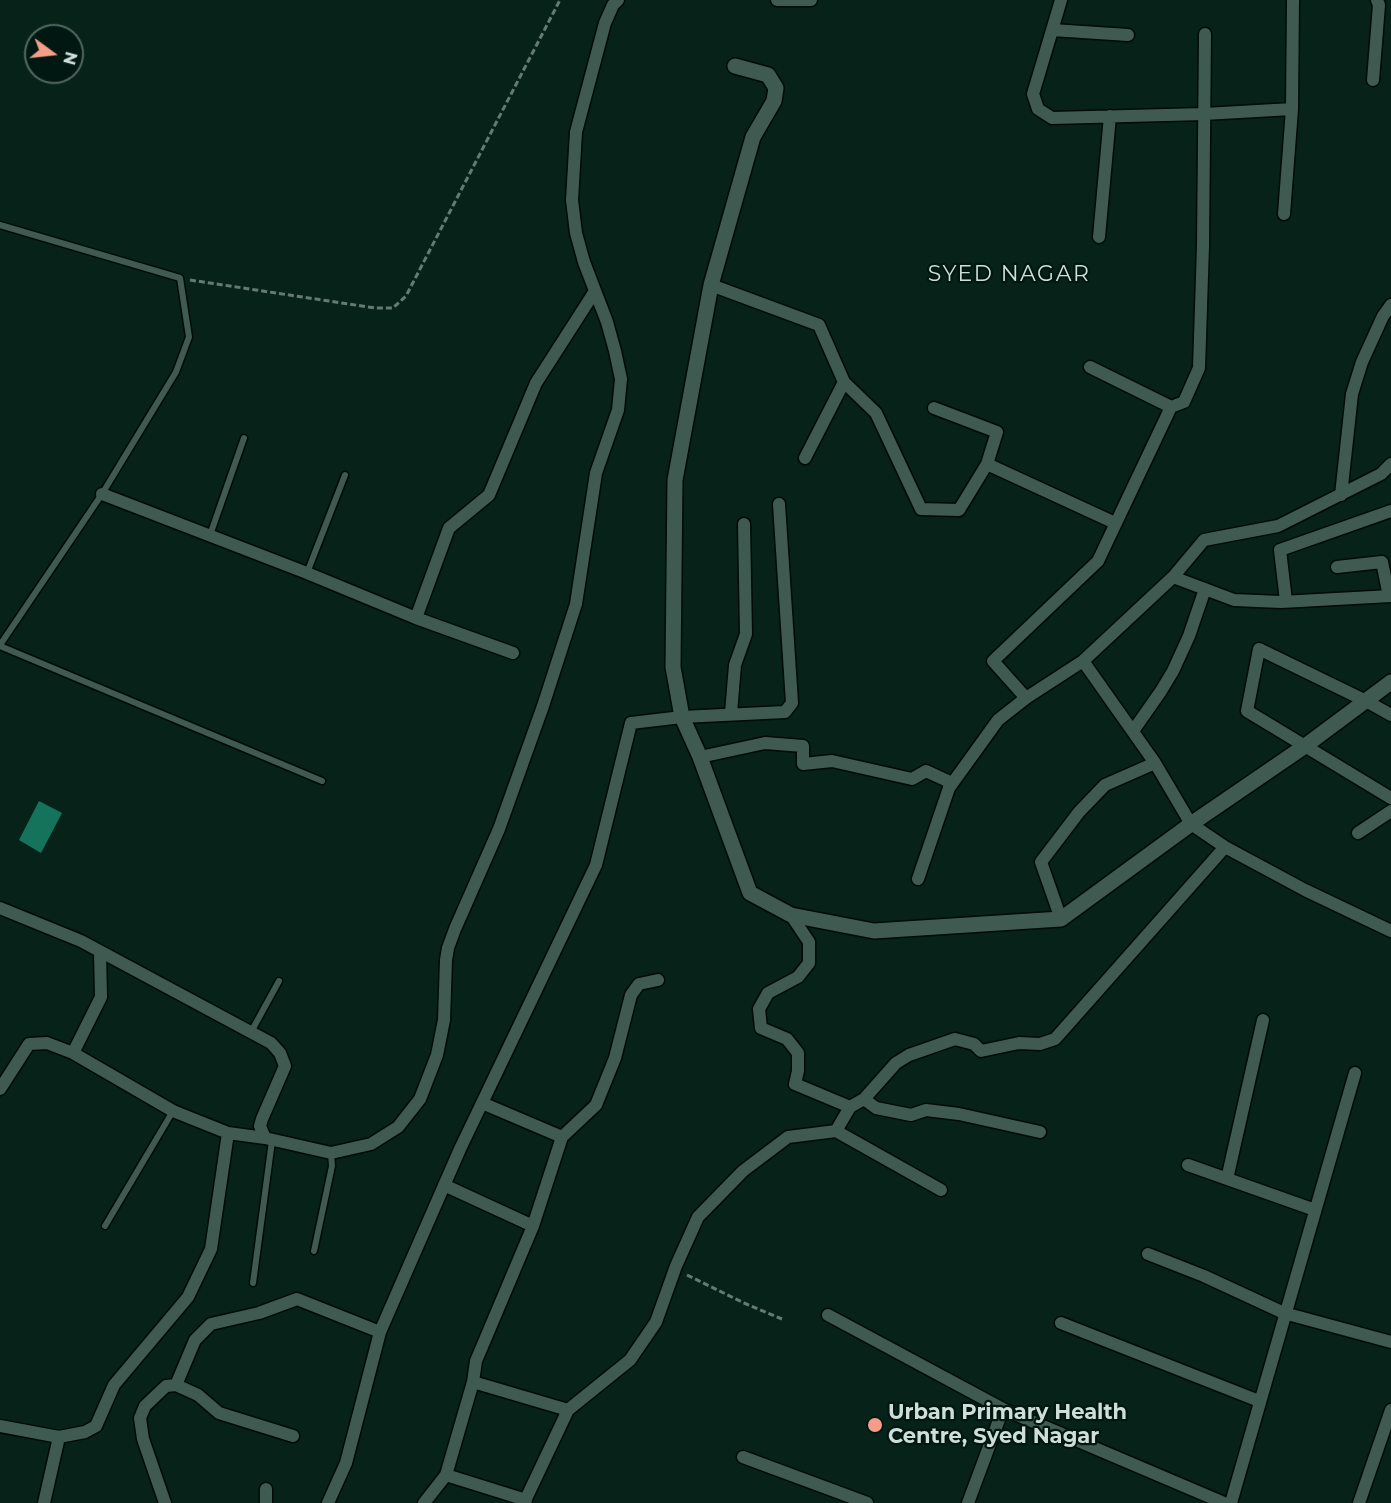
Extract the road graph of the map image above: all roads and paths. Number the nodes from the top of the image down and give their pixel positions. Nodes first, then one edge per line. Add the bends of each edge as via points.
1 (560, 0) edge
2 (618, 0) edge
3 (777, 0) edge
4 (811, 0) edge
5 (1061, 0) edge
6 (1293, 0) edge
7 (1377, 0) edge
8 (1052, 30) junction
9 (1128, 34) dead end
10 (1205, 34) dead end
11 (735, 66) dead end
12 (1373, 80) dead end
13 (1292, 109) junction
14 (1204, 114) junction
15 (1110, 116) junction
16 (1284, 214) dead end
17 (0, 225) edge
18 (1099, 237) dead end
19 (180, 278) junction
20 (711, 285) junction
21 (595, 291) junction
22 (1391, 305) edge
23 (1089, 367) dead end
24 (844, 382) junction
25 (934, 408) dead end
26 (1171, 408) junction
27 (244, 438) dead end
28 (805, 458) dead end
29 (987, 464) junction
30 (1391, 464) edge
31 (345, 475) dead end
32 (102, 494) junction
33 (1341, 495) junction
34 (779, 504) dead end
35 (1391, 511) edge
36 (1115, 523) junction
37 (744, 524) dead end
38 (210, 536) junction
39 (1338, 567) dead end
40 (307, 573) junction
41 (1173, 577) junction
42 (1205, 589) junction
43 (1390, 596) edge
44 (1286, 601) junction
45 (416, 618) junction
46 (0, 646) edge
47 (513, 653) dead end
48 (1083, 661) junction
49 (1391, 682) edge
50 (1026, 698) junction
51 (1366, 701) junction
52 (731, 713) junction
53 (1391, 715) edge
54 (682, 717) junction
55 (1133, 731) junction
56 (1305, 746) junction
57 (700, 757) junction
58 (1155, 763) junction
59 (322, 781) dead end
60 (952, 783) junction
61 (1391, 798) edge
62 (1391, 811) edge
63 (1191, 824) junction
64 (1358, 833) dead end
65 (1225, 848) junction
66 (918, 879) dead end
67 (0, 908) edge
68 (791, 915) junction
69 (1061, 919) junction
70 (1391, 931) edge
71 (100, 952) junction
72 (658, 980) dead end
73 (279, 981) dead end
74 (1263, 1020) dead end
75 (250, 1033) junction
76 (73, 1053) junction
77 (1355, 1073) dead end
78 (0, 1089) edge
79 (864, 1099) junction
80 (482, 1103) junction
81 (850, 1107) junction
82 (173, 1111) junction
83 (836, 1131) junction
84 (1040, 1132) dead end
85 (228, 1133) junction
86 (562, 1137) junction
87 (268, 1139) junction
88 (331, 1153) junction
89 (1188, 1165) dead end
90 (1227, 1179) junction
91 (444, 1185) junction
92 (941, 1190) dead end
93 (1315, 1210) junction
94 (105, 1226) dead end
95 (533, 1226) junction
96 (314, 1251) dead end
97 (1148, 1254) dead end
98 (675, 1269) junction
99 (253, 1283) dead end
100 (1284, 1313) junction
101 (828, 1315) dead end
102 (782, 1319) dead end
103 (1061, 1323) dead end
104 (380, 1332) junction
105 (1391, 1342) edge
106 (473, 1382) junction
107 (171, 1385) junction
108 (1259, 1401) junction
109 (1003, 1409) junction
110 (568, 1410) junction
111 (1391, 1410) edge
112 (0, 1426) edge
113 (293, 1436) dead end
114 (58, 1437) junction
115 (743, 1457) dead end
116 (446, 1475) junction
117 (266, 1489) dead end
118 (525, 1501) edge
119 (44, 1503) edge
120 (165, 1503) edge
121 (266, 1503) edge
122 (328, 1503) edge
123 (424, 1503) edge
124 (867, 1503) edge
125 (968, 1503) edge
126 (1224, 1503) edge
127 (1231, 1503) edge
128 (1359, 1503) edge

1 - 19 path via 405,296 393,308
2 - 21 street via 604,23 576,132 573,165 576,233
3 - 4 street
5 - 8 street
6 - 13 street
7 - 12 street
8 - 9 street
8 - 15 street via 1033,94 1038,109 1052,118
10 - 14 street
11 - 20 street via 768,75 776,88 774,101 753,137
13 - 14 street
13 - 16 street
14 - 15 street
14 - 26 street via 1199,368 1184,402
15 - 18 street
17 - 19 lane
19 - 32 lane via 189,337 176,372
20 - 24 street via 819,325
20 - 54 street via 675,480 673,667
21 - 45 street via 536,383 489,495 449,528
21 - 88 street via 621,379 618,410 596,474 576,604 499,829 448,948 444,1020 437,1055 420,1099 398,1126 371,1144
22 - 33 street via 1362,362 1352,394
23 - 26 street
24 - 28 street
24 - 29 street via 876,413 921,509 959,510
25 - 29 street via 997,432
26 - 36 street
27 - 38 lane
29 - 36 street
30 - 33 street via 1381,474
31 - 40 lane
32 - 38 street
32 - 46 lane
33 - 41 street via 1278,526 1204,540
34 - 52 street via 792,703 785,712
35 - 44 street via 1280,550
36 - 50 street via 1098,561 993,661
37 - 52 street via 746,634 735,665
38 - 40 street
39 - 43 street via 1382,562
40 - 45 street
41 - 42 street
41 - 48 street
42 - 44 street via 1234,600
42 - 55 street via 1173,671
43 - 44 street
45 - 47 street
46 - 59 lane
48 - 50 street
48 - 55 street
49 - 51 street
50 - 60 street via 998,720
51 - 53 street
51 - 56 street
51 - 56 street via 1259,649 1247,711
52 - 54 street
54 - 57 street
54 - 80 street via 631,723 596,866
55 - 58 street
56 - 61 street
56 - 63 street
57 - 60 street via 765,743 803,746 803,764 832,761 912,779 926,771
57 - 68 street via 750,893
58 - 63 street
58 - 69 street via 1105,785 1041,862
60 - 66 street
62 - 64 street
63 - 65 street
63 - 69 street
65 - 70 street
65 - 79 street via 1055,1039 981,1051 974,1044 955,1039 896,1063
67 - 71 street
68 - 69 street via 874,931
68 - 81 street via 809,942 809,963 798,977 768,993 759,1009 762,1028 787,1039 798,1053 795,1084
71 - 75 street
71 - 76 street via 101,997
72 - 86 street via 639,984 631,995 615,1058 596,1105
73 - 75 lane
74 - 90 street
75 - 87 street via 271,1043 285,1066 260,1126
76 - 78 street via 47,1043 29,1044
76 - 82 street
77 - 93 street
79 - 81 street
79 - 84 street via 876,1108 911,1115 926,1110 959,1114
80 - 86 street
80 - 91 street
81 - 83 street
82 - 85 street
82 - 94 lane
83 - 92 street
83 - 98 street via 789,1137 743,1171 698,1217
85 - 87 street
85 - 114 street via 211,1249 188,1297 114,1385 96,1426
86 - 95 street
87 - 88 street
87 - 99 lane
88 - 96 lane via 332,1166
89 - 90 street
90 - 93 street
91 - 95 street
91 - 104 street
93 - 100 street
95 - 106 street via 476,1360
97 - 100 street
98 - 102 path
98 - 110 street via 656,1322 630,1360
100 - 105 street
100 - 108 street
101 - 109 street
103 - 108 street
104 - 107 street via 297,1299 211,1324 195,1340
104 - 122 street via 346,1463
106 - 110 street
106 - 116 street
107 - 113 street via 198,1395 219,1413
107 - 120 street via 145,1406 140,1418 143,1439
108 - 127 street
109 - 125 street
109 - 126 street
110 - 118 street
111 - 128 street
112 - 114 street
114 - 119 street
115 - 124 street
116 - 118 street
116 - 123 street
117 - 121 street

